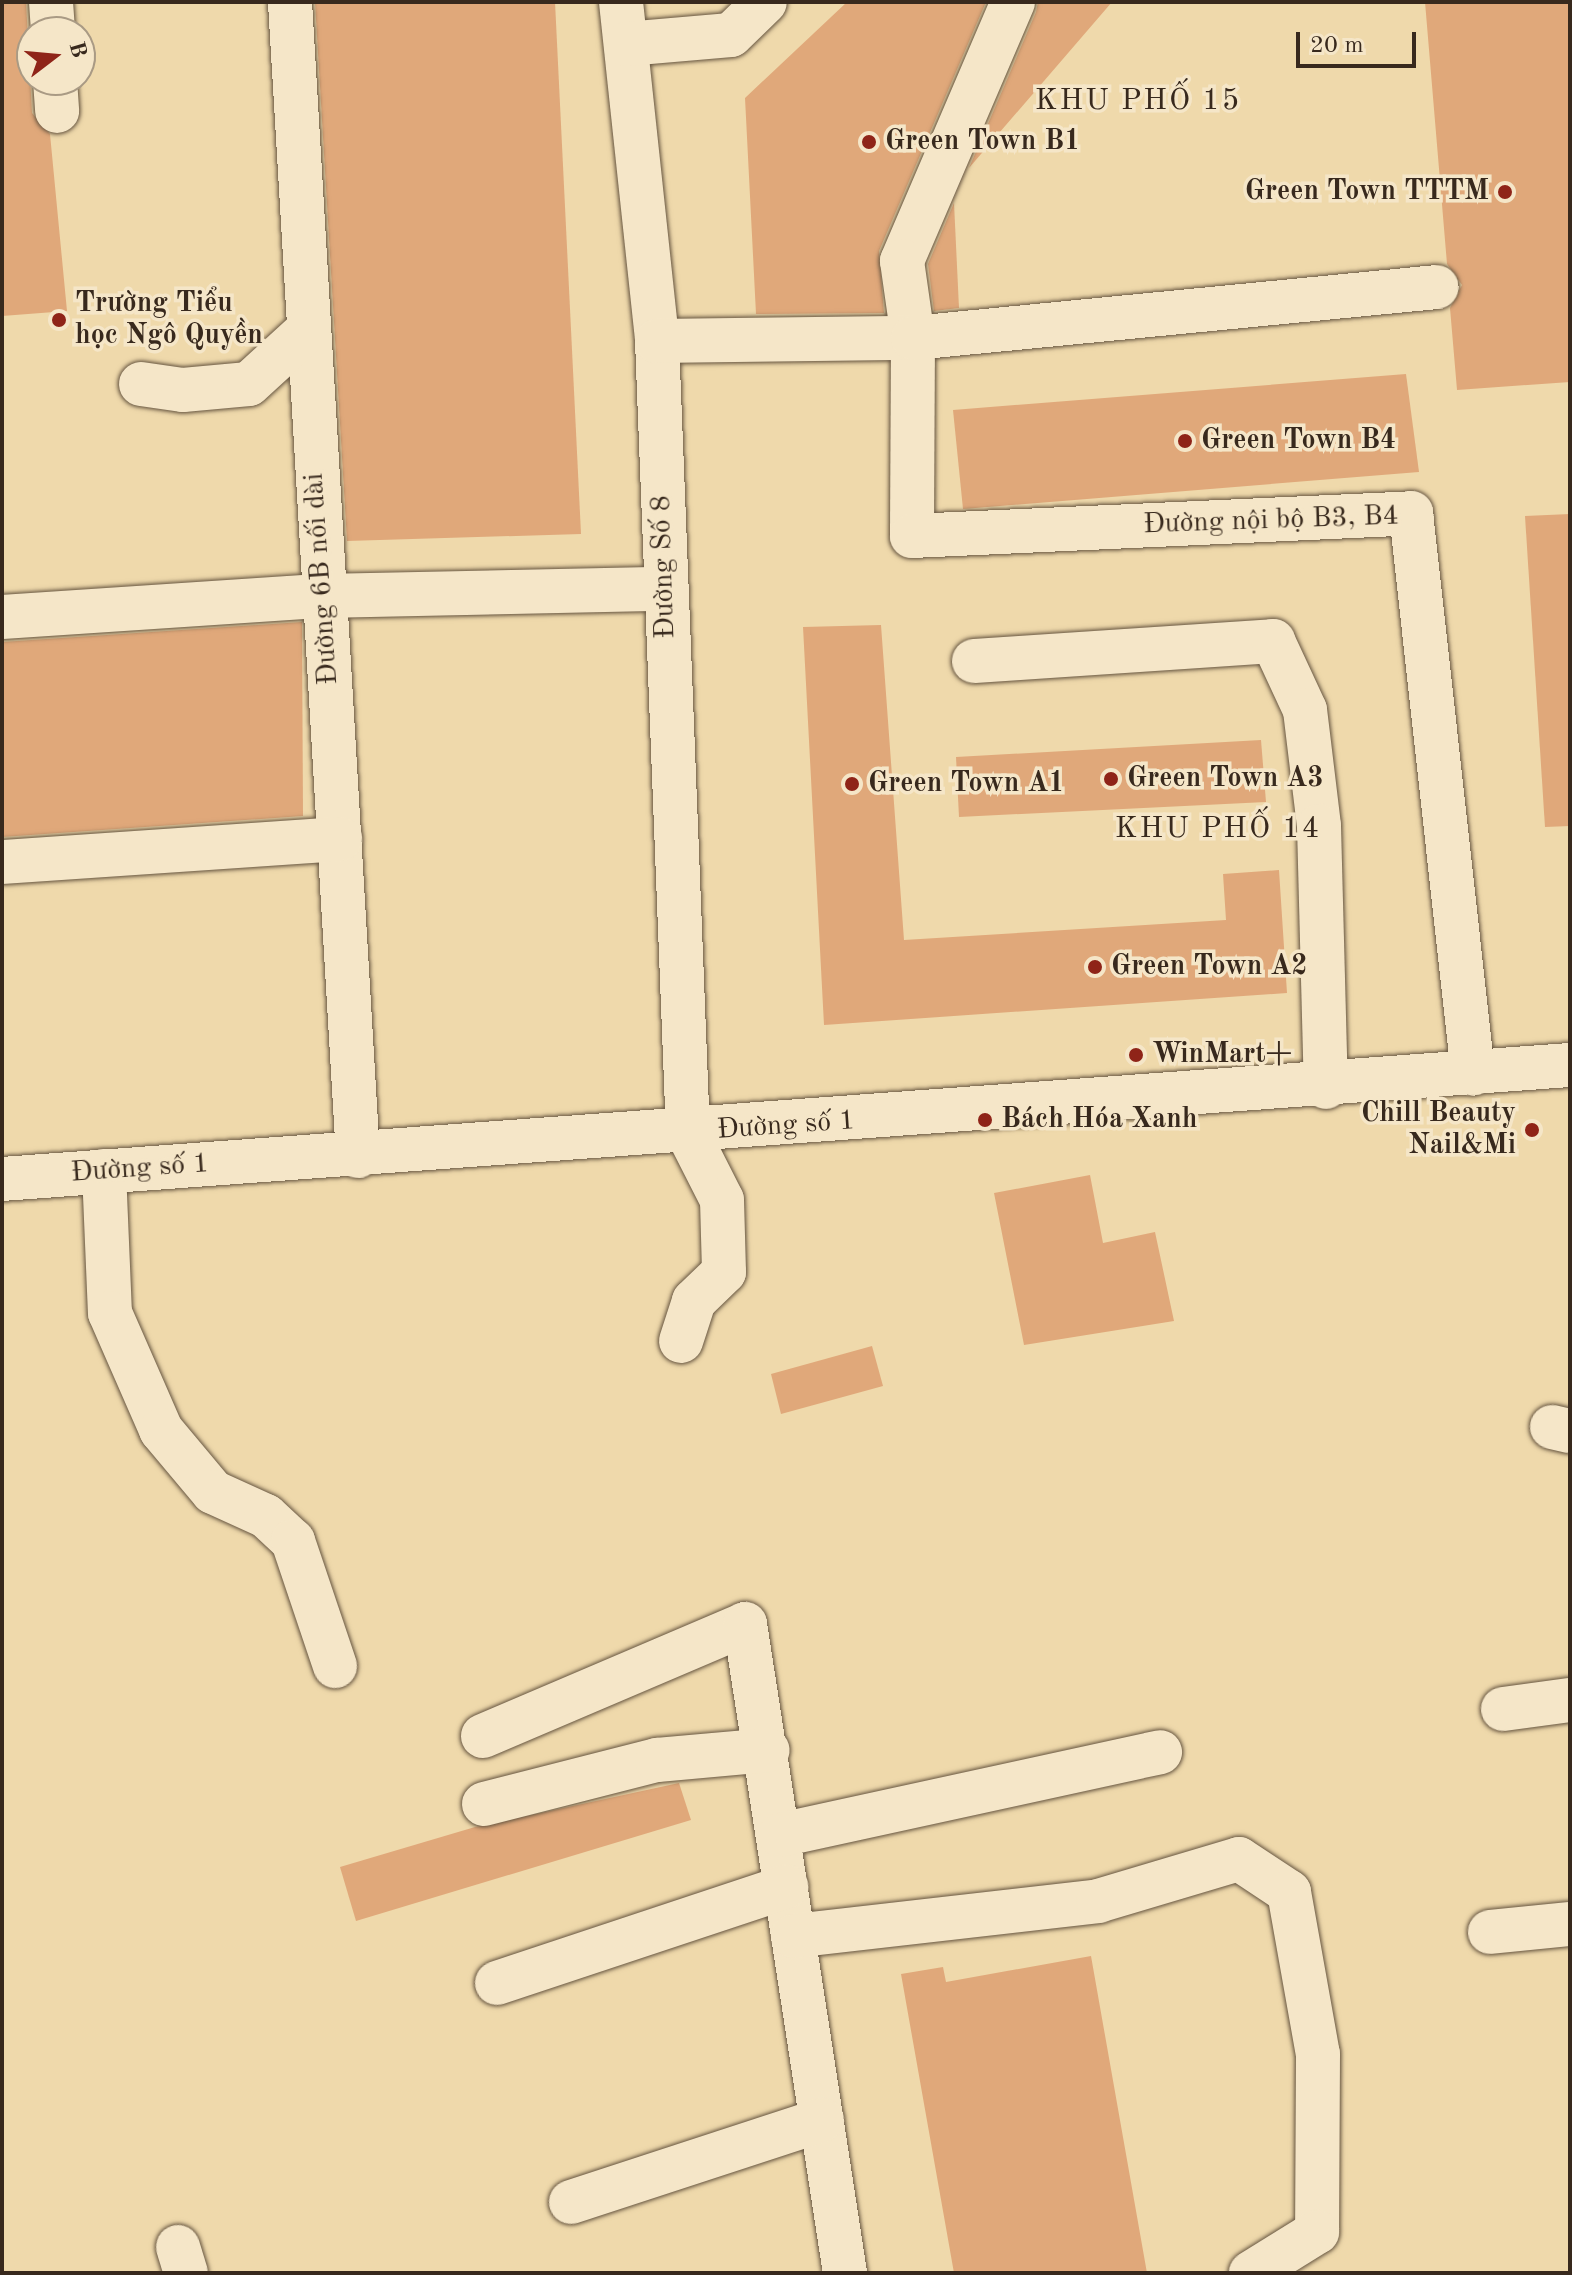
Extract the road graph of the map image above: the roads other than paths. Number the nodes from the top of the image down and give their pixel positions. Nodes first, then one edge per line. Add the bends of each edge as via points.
1 (290, 2) edge
2 (765, 2) edge
3 (1013, 2) edge
4 (624, 23) edge
5 (1437, 287) dead end
6 (308, 330) junction
7 (913, 338) junction
8 (657, 341) junction
9 (141, 384) dead end
10 (664, 589) junction
11 (322, 596) junction
12 (2, 617) edge
13 (974, 661) dead end
14 (340, 839) junction
15 (2, 862) edge
16 (1570, 1065) edge
17 (1473, 1074) junction
18 (1326, 1087) junction
19 (688, 1133) junction
20 (358, 1156) junction
21 (104, 1171) junction
22 (2, 1179) edge
23 (681, 1341) dead end
24 (335, 1666) dead end
25 (1570, 1700) edge
26 (1503, 1709) dead end
27 (483, 1736) dead end
28 (768, 1750) junction
29 (1160, 1752) dead end
30 (484, 1804) dead end
31 (780, 1835) junction
32 (786, 1887) junction
33 (1490, 1932) dead end
34 (1568, 1933) edge
35 (793, 1936) junction
36 (497, 1983) dead end
37 (822, 2120) junction
38 (571, 2202) dead end
39 (845, 2273) edge
40 (1251, 2273) edge

1 - 6 street, Đường 6B nối dài
2 - 4 street via 731,35
3 - 7 street via 902,261
4 - 8 street, Đường Số 8
5 - 7 street
6 - 9 street via 249,384 183,390
6 - 11 street, Đường 6B nối dài
7 - 8 street
7 - 17 street, Đường nội bộ B3, B4 via 912,536 1411,513
8 - 10 street, Đường Số 8
10 - 11 street
10 - 19 street, Đường Số 8
11 - 12 street
11 - 14 street, Đường 6B nối dài
13 - 18 street via 1273,641 1307,725 1319,826
14 - 15 street
14 - 20 street, Đường 6B nối dài
16 - 17 street, Đường số 1
17 - 18 street, Đường số 1
18 - 19 street, Đường số 1
19 - 20 street, Đường số 1
19 - 23 street via 722,1200 724,1272 694,1301
20 - 21 street, Đường số 1
21 - 22 street, Đường số 1
21 - 24 street via 110,1313 161,1430 213,1492 266,1516 293,1541
25 - 26 street
27 - 28 street via 745,1624
28 - 30 street via 657,1760
28 - 31 street
29 - 31 street
31 - 32 street
32 - 35 street
32 - 36 street
33 - 34 street
35 - 37 street
35 - 40 street via 1098,1901 1239,1859 1289,1892 1318,2054 1317,2232
37 - 38 street
37 - 39 street

